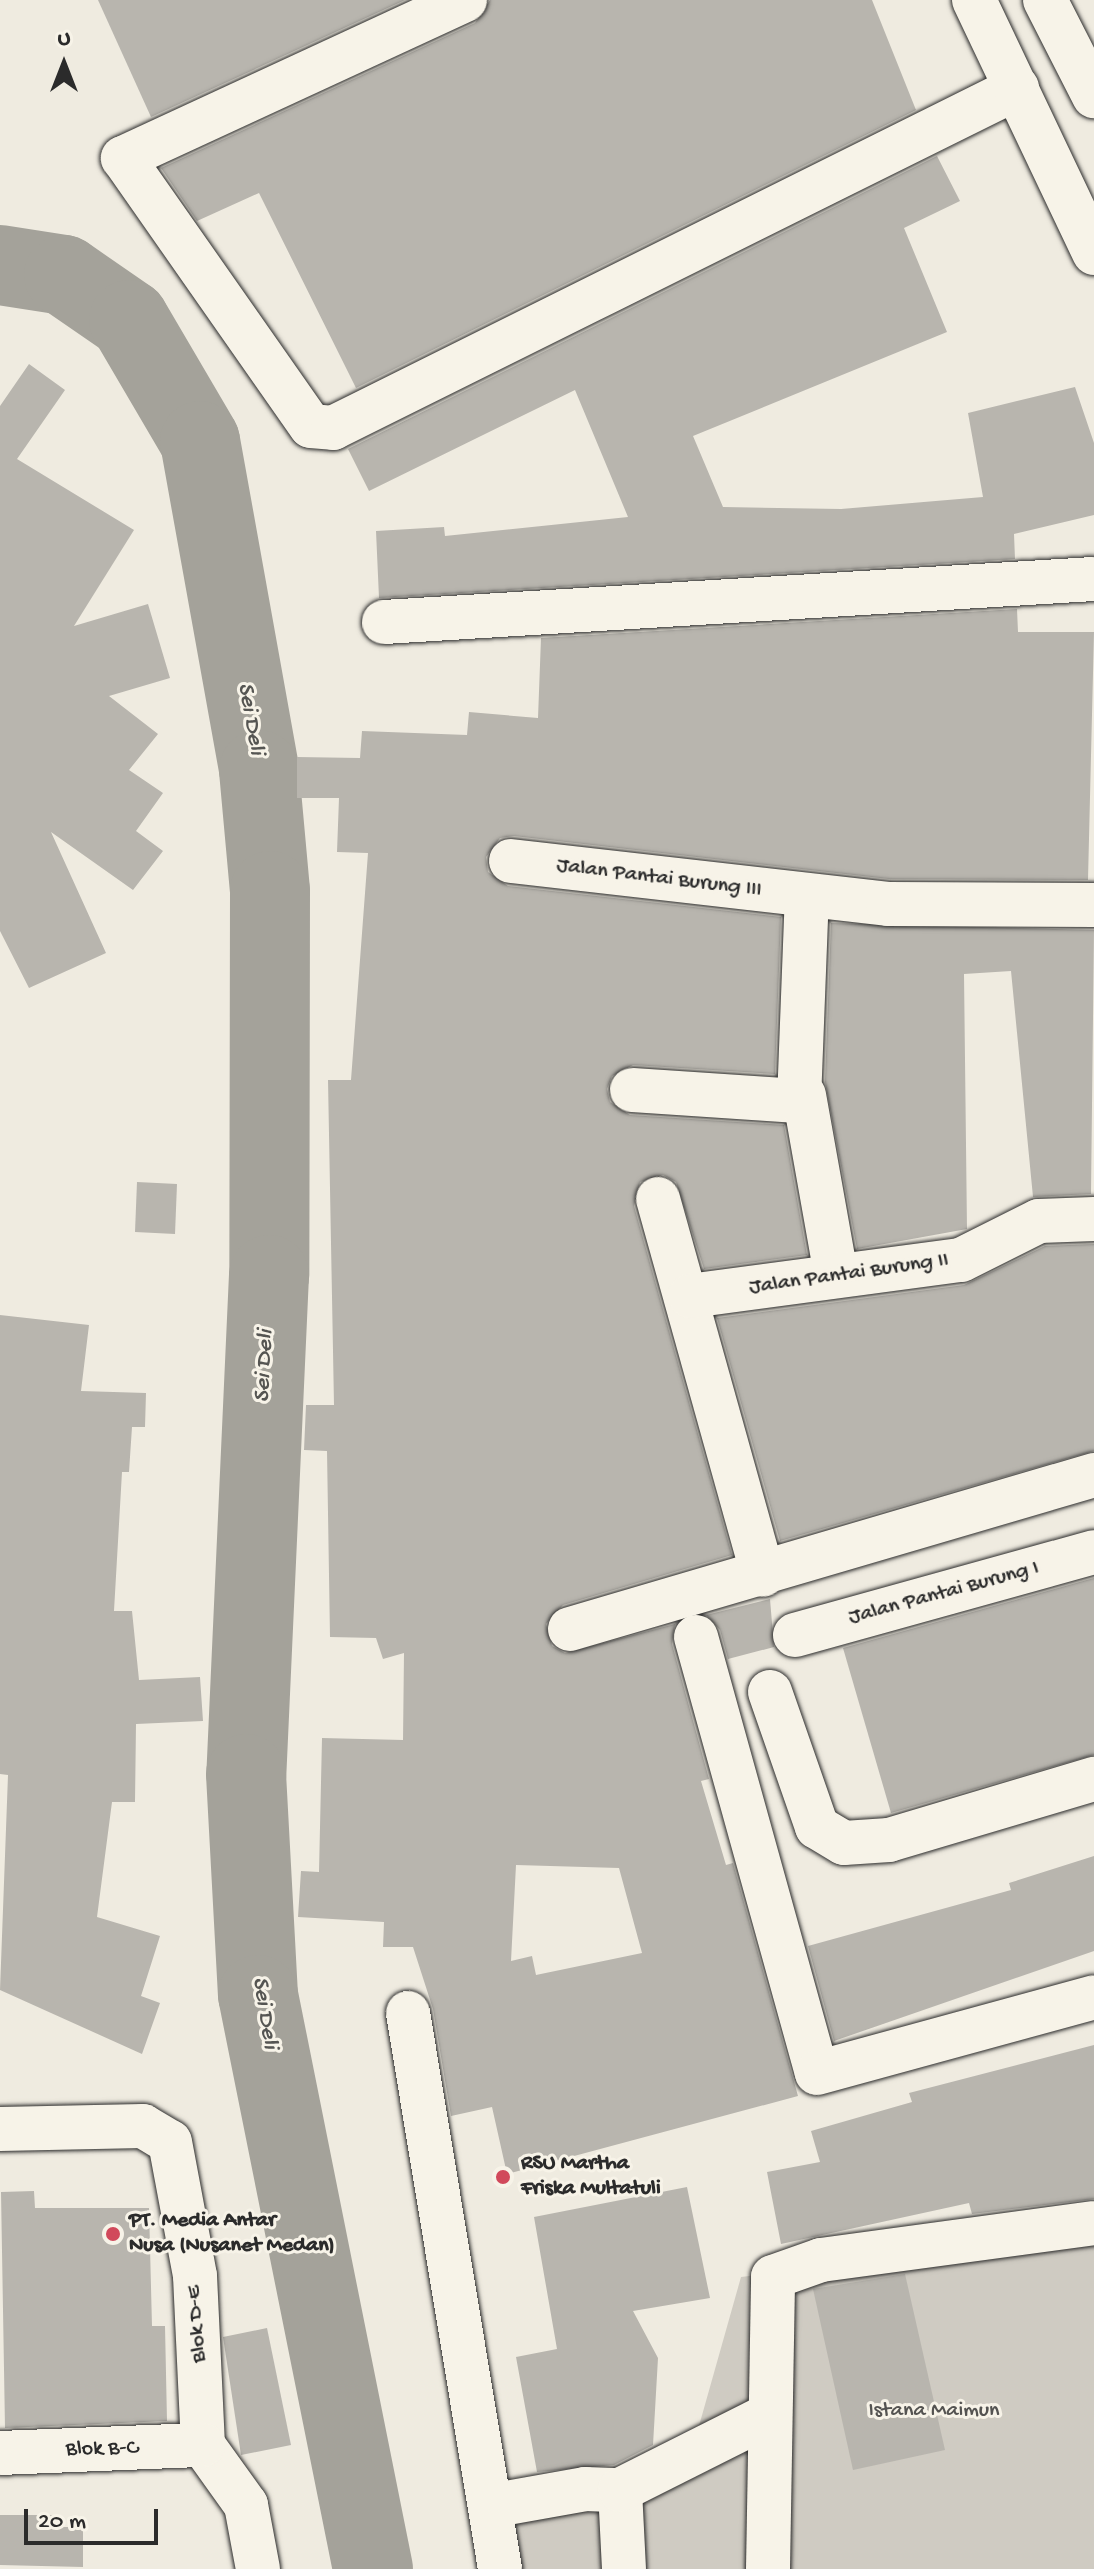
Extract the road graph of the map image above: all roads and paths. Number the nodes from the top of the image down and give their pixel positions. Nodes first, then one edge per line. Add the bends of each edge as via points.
1 (465, 0) edge
2 (974, 0) edge
3 (1045, 0) edge
4 (1017, 88) junction
5 (1094, 96) edge
6 (1094, 253) edge
7 (1094, 579) edge
8 (384, 622) dead end
9 (511, 861) dead end
10 (807, 897) junction
11 (1094, 905) edge
12 (632, 1090) dead end
13 (804, 1095) junction
14 (658, 1199) dead end
15 (1094, 1219) edge
16 (836, 1275) junction
17 (690, 1296) junction
18 (1094, 1475) edge
19 (1094, 1552) edge
20 (763, 1575) junction
21 (570, 1629) dead end
22 (795, 1635) dead end
23 (696, 1637) dead end
24 (770, 1692) dead end
25 (1094, 1779) edge
26 (1094, 1997) edge
27 (408, 2013) dead end
28 (0, 2129) edge
29 (1094, 2223) edge
30 (765, 2417) junction
31 (203, 2445) junction
32 (0, 2453) edge
33 (620, 2490) junction
34 (490, 2506) junction
35 (258, 2569) edge
36 (500, 2569) edge
37 (624, 2569) edge
38 (768, 2569) edge

1 - 4 street via 123,158 311,426 333,428
2 - 4 street
3 - 5 street
4 - 6 street
7 - 8 street
9 - 10 street, Jalan Pantai Burung III
10 - 11 street, Jalan Pantai Burung III
10 - 13 street
12 - 13 street via 799,1101
13 - 16 street
14 - 17 street
15 - 16 street, Jalan Pantai Burung II via 1039,1221 961,1260
16 - 17 street, Jalan Pantai Burung II
17 - 20 street via 692,1329
18 - 20 street
19 - 22 street, Jalan Pantai Burung I
20 - 21 street
23 - 26 street via 817,2073
24 - 25 street via 813,1819 828,1838 844,1843 889,1840
27 - 34 street
28 - 31 street, Blok D-E via 143,2126 170,2142 195,2276
29 - 30 street via 821,2260 773,2277
30 - 33 street
30 - 38 street
31 - 32 street, Blok B-C
31 - 35 street via 246,2505
33 - 34 street via 585,2489
33 - 37 street
34 - 36 street

